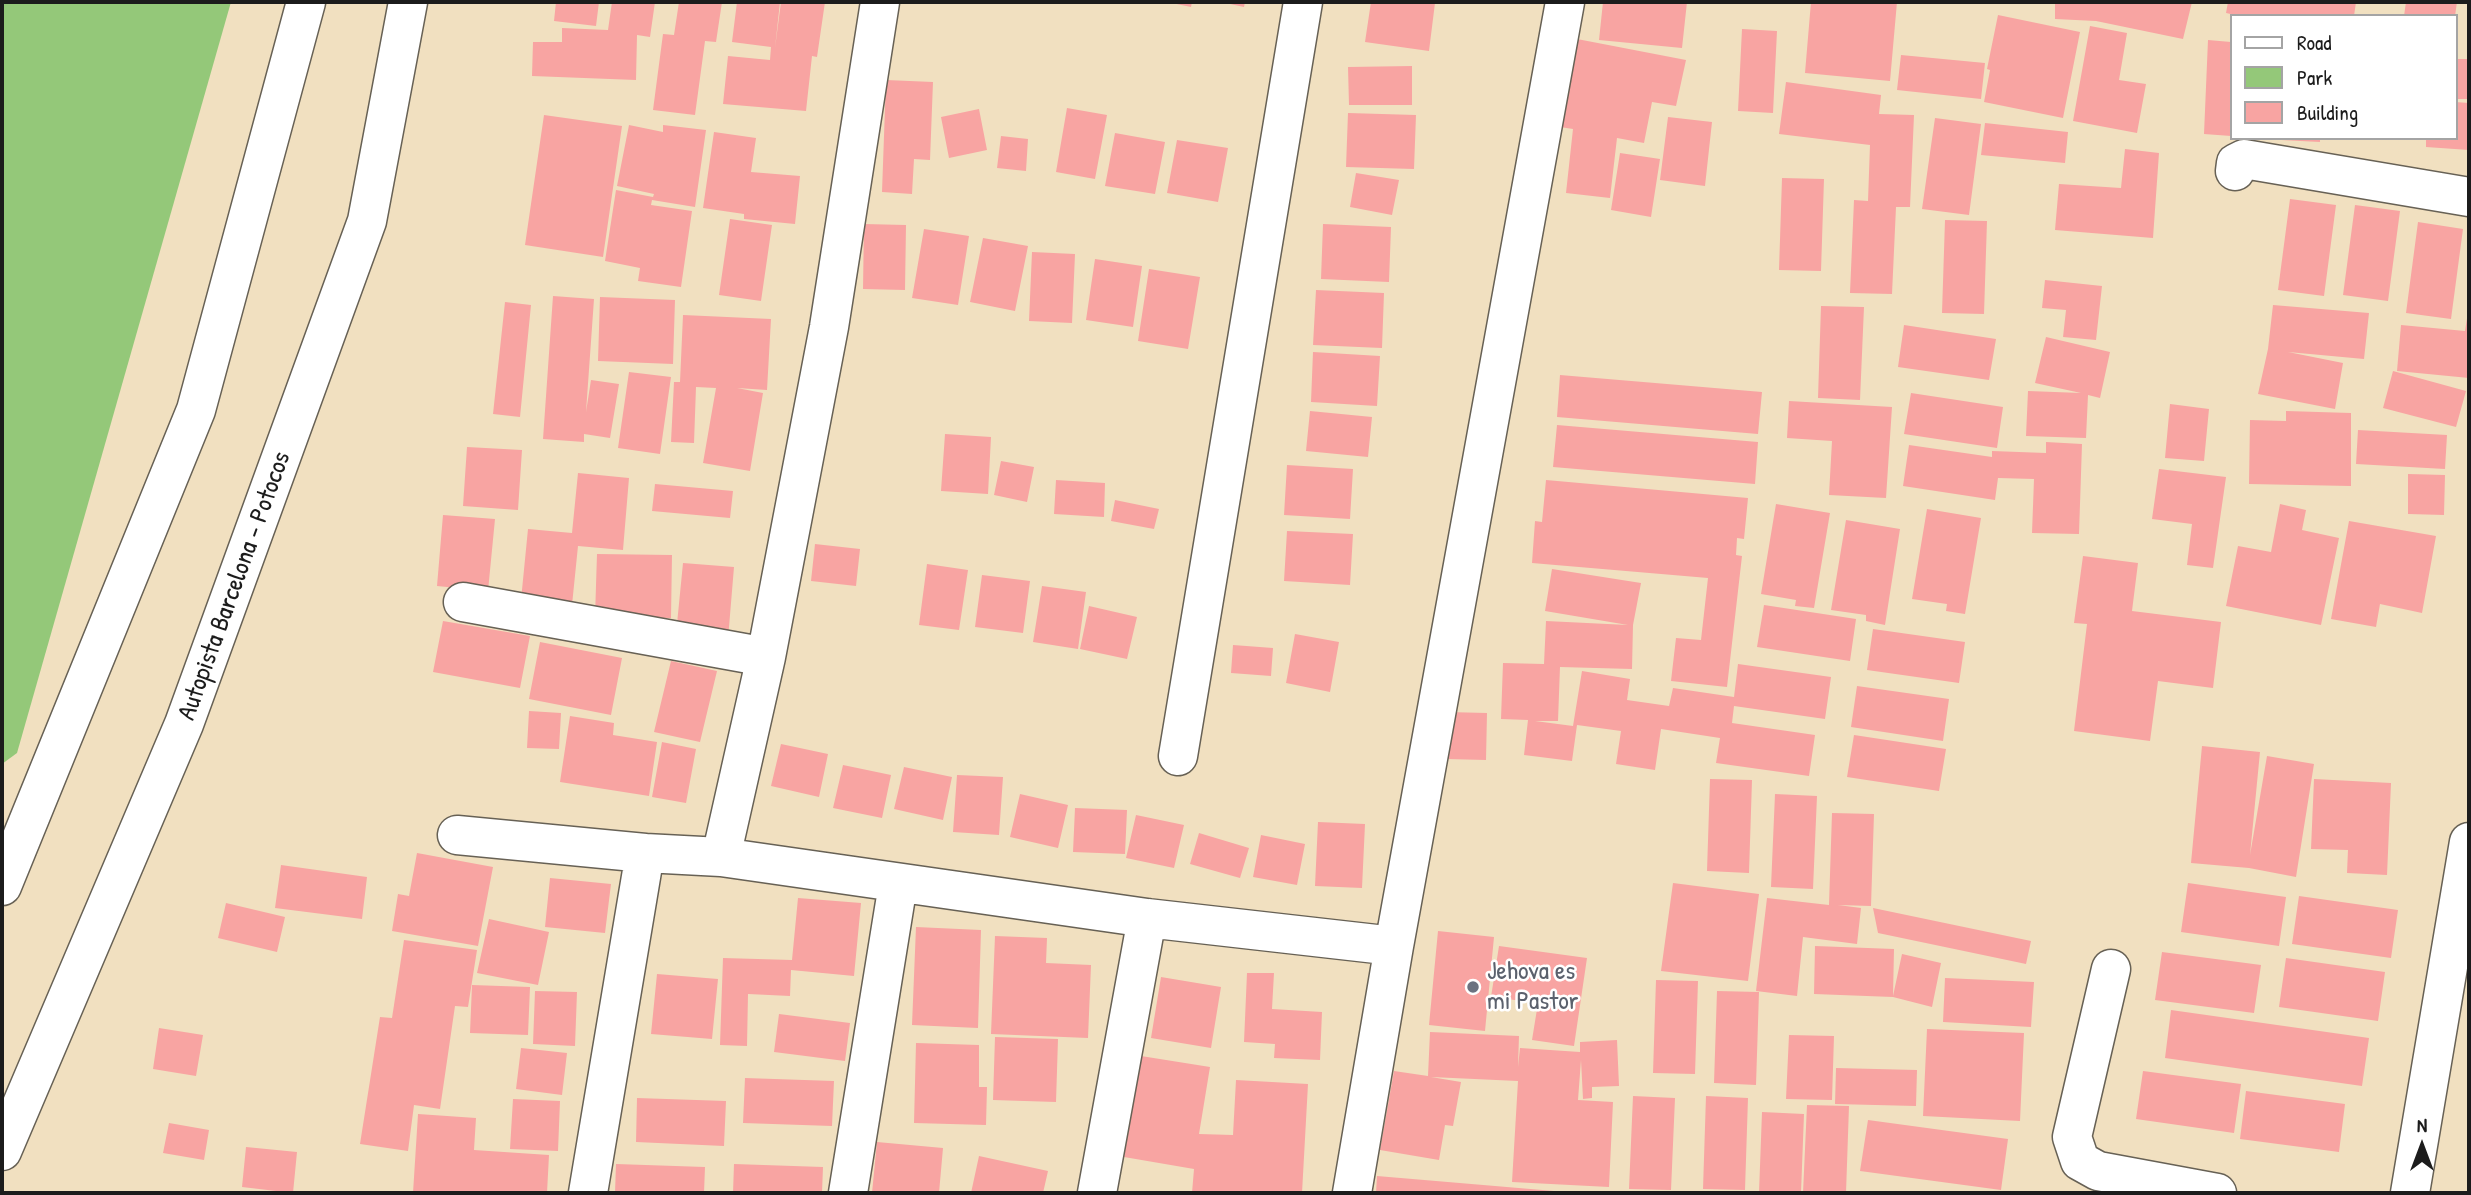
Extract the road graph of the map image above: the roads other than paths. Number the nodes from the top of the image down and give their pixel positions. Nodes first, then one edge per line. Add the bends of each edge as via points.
1 (306, 2) edge
2 (408, 2) edge
3 (880, 2) edge
4 (1303, 2) edge
5 (1566, 2) edge
6 (2235, 171) dead end
7 (2469, 197) edge
8 (463, 602) dead end
9 (766, 657) junction
10 (1178, 756) dead end
11 (38, 802) junction
12 (2, 828) edge
13 (457, 835) dead end
14 (2469, 842) edge
15 (645, 853) junction
16 (721, 857) junction
17 (898, 884) junction
18 (2, 886) edge
19 (1147, 918) junction
20 (1394, 946) junction
21 (2110, 969) dead end
22 (2, 1152) edge
23 (588, 1193) edge
24 (848, 1193) edge
25 (1097, 1193) edge
26 (1352, 1193) edge
27 (2217, 1193) edge
28 (2410, 1193) edge

1 - 11 street via 196,410
2 - 22 street, Autopista Barcelona - Potocos via 362,234 184,724
3 - 9 street via 830,327
4 - 10 street
5 - 20 street
6 - 7 street via 2236,163 2244,159
8 - 9 street
9 - 16 street
11 - 12 street
11 - 18 street
13 - 15 street
14 - 28 street
15 - 16 street
15 - 23 street
16 - 17 street
17 - 19 street
17 - 24 street
19 - 20 street
19 - 25 street
20 - 26 street
21 - 27 street via 2072,1138 2080,1161 2098,1171

